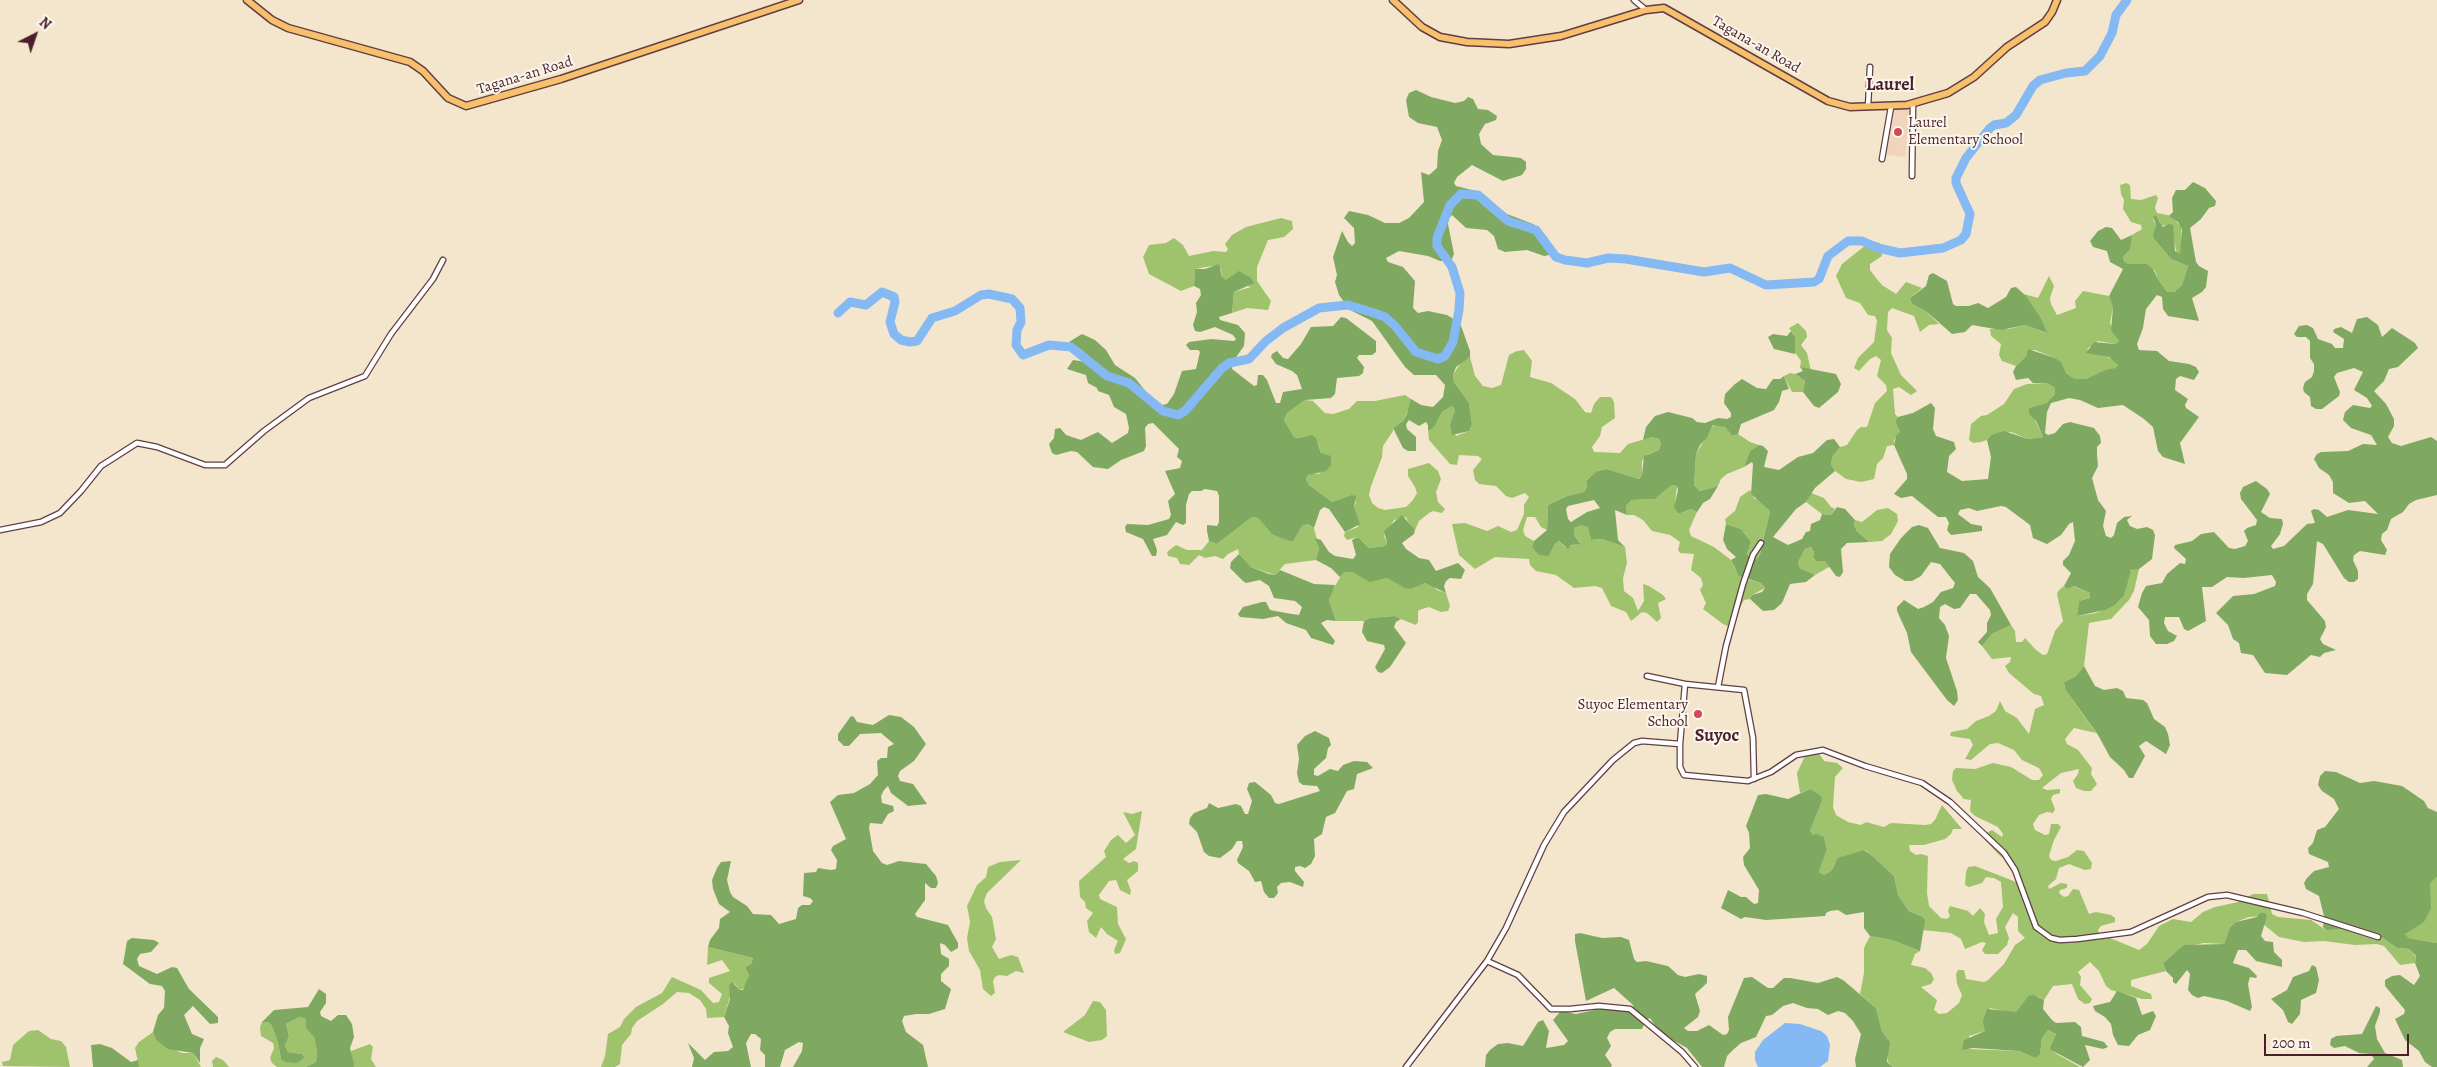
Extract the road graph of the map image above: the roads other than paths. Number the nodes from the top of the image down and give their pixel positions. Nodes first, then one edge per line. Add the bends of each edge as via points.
1 (247, 0) edge
2 (798, 0) edge
3 (1393, 0) edge
4 (1634, 0) edge
5 (2057, 0) edge
6 (1646, 10) junction
7 (1870, 67) dead end
8 (1914, 104) junction
9 (1868, 107) junction
10 (1892, 107) junction
11 (1882, 159) dead end
12 (1912, 176) dead end
13 (443, 260) dead end
14 (0, 530) edge
15 (1761, 543) dead end
16 (1647, 676) dead end
17 (1685, 684) junction
18 (1718, 687) junction
19 (1680, 744) junction
20 (1754, 779) junction
21 (2378, 937) dead end
22 (1487, 961) junction
23 (1406, 1067) edge
24 (1695, 1067) edge

1 - 2 main road, Tagana-an Road via 288,28 410,62 448,98 466,106 561,80
3 - 6 main road, Tagana-an Road via 1422,28 1434,34 1452,40 1489,44 1517,44 1561,36
4 - 6 street
5 - 8 main road, Tagana-an Road via 2045,22 2007,47 1968,82 1943,96
6 - 9 main road, Tagana-an Road via 1662,7 1672,10 1836,104 1850,108
7 - 9 street
8 - 10 main road, Tagana-an Road
8 - 12 street
9 - 10 main road, Tagana-an Road
10 - 11 street
13 - 14 street via 365,376 309,398 264,430 225,465 205,464 157,447 134,444 101,466 60,513 36,523
15 - 18 street via 1753,555 1743,584
16 - 17 street
17 - 18 street
17 - 19 street
18 - 20 street via 1745,692 1753,738
19 - 20 street via 1681,771 1686,776
19 - 22 street via 1634,743 1613,760 1564,812 1544,845 1509,922
20 - 21 street via 1796,755 1823,750 1926,785 1950,802 2004,853 2015,870 2036,927 2055,939 2139,930 2208,897 2221,895 2303,913
22 - 23 street
22 - 24 street via 1518,975 1551,1009 1599,1006 1630,1010 1682,1052

